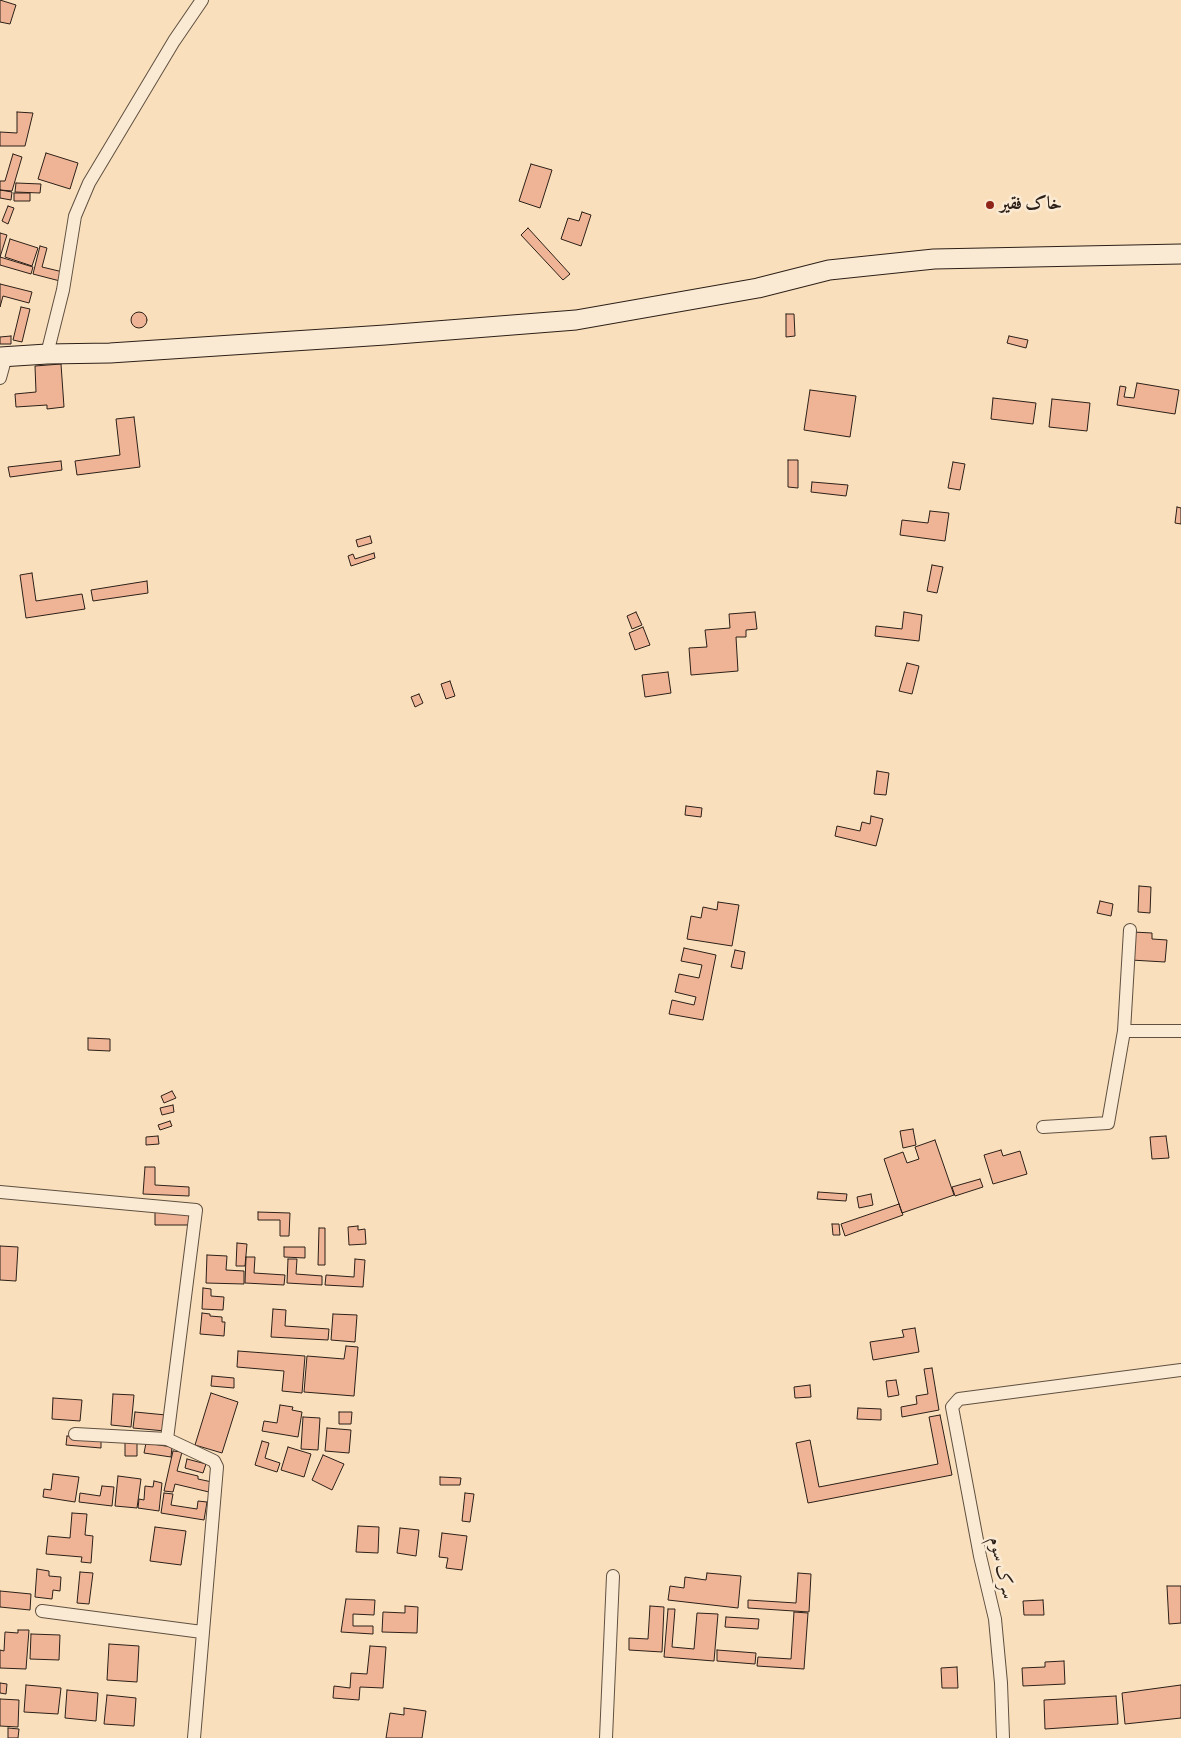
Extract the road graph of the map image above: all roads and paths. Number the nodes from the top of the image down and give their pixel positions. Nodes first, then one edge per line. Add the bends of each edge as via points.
1 (202, 0) edge
2 (1181, 254) edge
3 (47, 354) junction
4 (3, 356) edge
5 (0, 378) edge
6 (1130, 930) dead end
7 (1124, 1031) junction
8 (1181, 1031) edge
9 (1043, 1127) dead end
10 (0, 1192) edge
11 (1181, 1370) edge
12 (75, 1434) dead end
13 (167, 1439) junction
14 (613, 1576) dead end
15 (42, 1611) dead end
16 (202, 1632) junction
17 (194, 1738) edge
18 (606, 1738) edge
19 (1002, 1738) edge

1 - 3 street via 89,183 75,216 63,290
2 - 3 street via 934,259 829,270 758,288 576,320 139,351
3 - 4 street
4 - 5 street
6 - 7 street
7 - 8 street
7 - 9 street via 1108,1123
10 - 13 street via 196,1210
11 - 19 street, سرک سوم via 959,1399 952,1407 995,1619
12 - 13 street
13 - 16 street via 214,1461 217,1467
14 - 18 street
15 - 16 street
16 - 17 street

